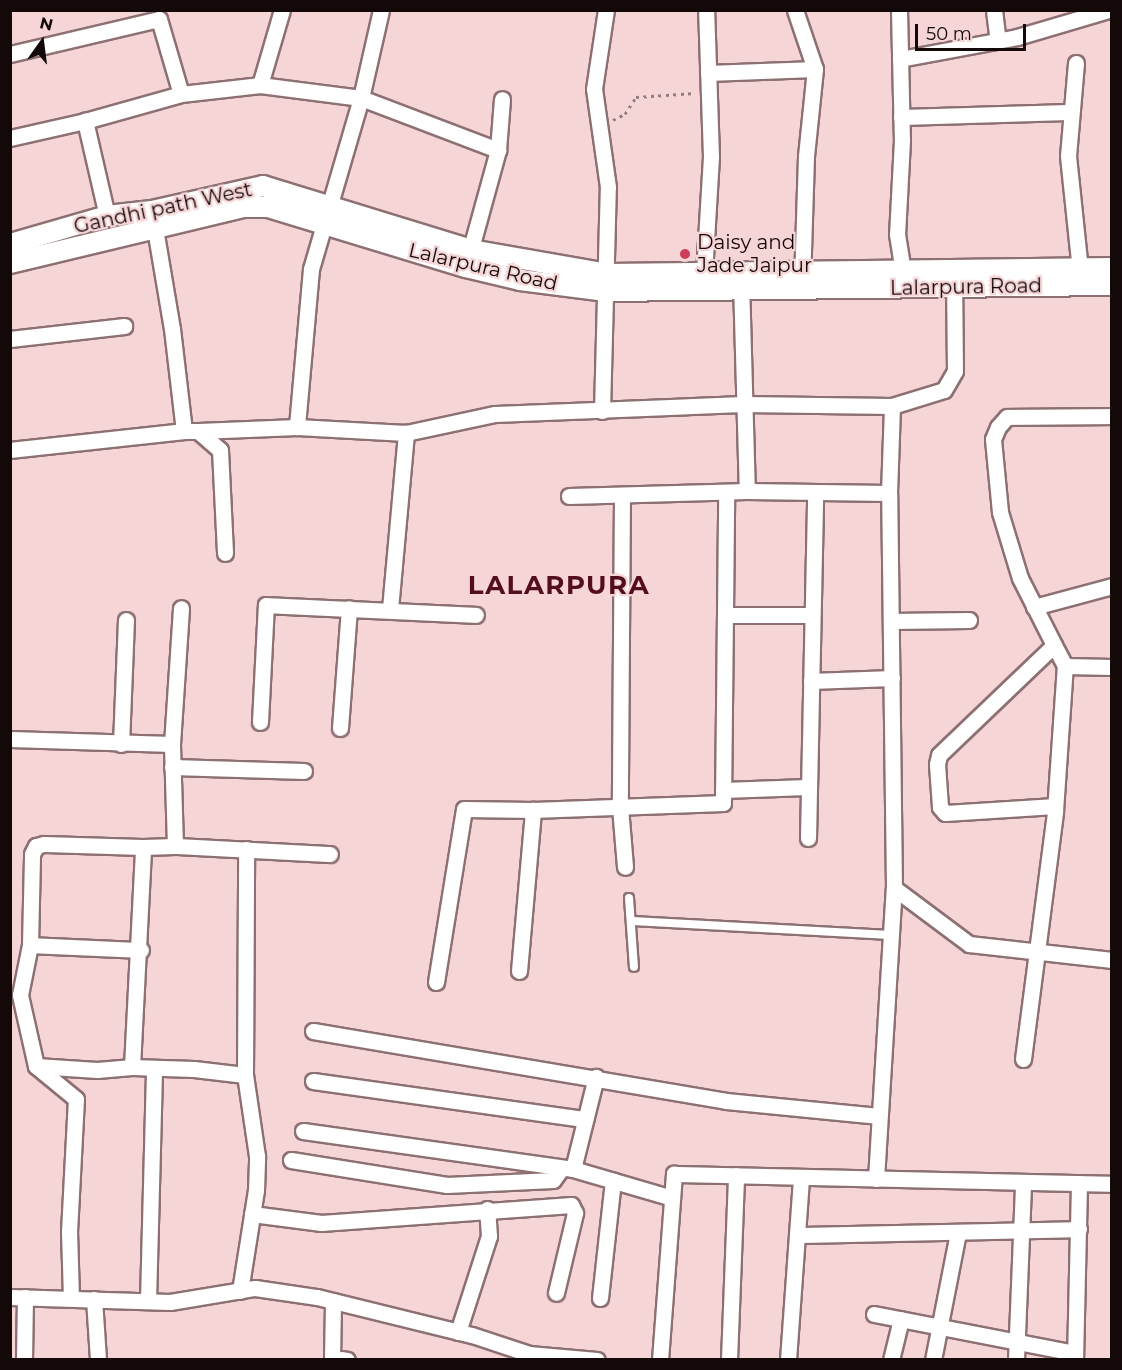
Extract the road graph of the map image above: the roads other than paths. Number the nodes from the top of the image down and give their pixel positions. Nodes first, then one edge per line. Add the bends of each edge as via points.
1 (282, 10) edge
2 (381, 10) edge
3 (606, 10) edge
4 (706, 10) edge
5 (795, 10) edge
6 (899, 10) edge
7 (994, 10) edge
8 (1099, 12) edge
9 (158, 15) edge
10 (998, 41) junction
11 (10, 54) edge
12 (900, 59) junction
13 (1076, 63) dead end
14 (815, 69) junction
15 (708, 73) junction
16 (260, 85) junction
17 (181, 94) junction
18 (361, 98) junction
19 (502, 99) dead end
20 (1069, 112) junction
21 (901, 117) junction
22 (85, 121) junction
23 (10, 138) edge
24 (498, 150) junction
25 (327, 214) junction
26 (107, 216) junction
27 (155, 228) junction
28 (10, 244) edge
29 (468, 259) junction
30 (10, 263) edge
31 (1112, 268) edge
32 (1080, 270) junction
33 (903, 272) junction
34 (704, 273) junction
35 (954, 280) junction
36 (741, 281) junction
37 (802, 281) junction
38 (607, 282) junction
39 (1112, 285) edge
40 (124, 327) dead end
41 (10, 339) edge
42 (743, 404) junction
43 (892, 406) junction
44 (602, 411) junction
45 (1112, 416) edge
46 (297, 427) junction
47 (191, 431) junction
48 (406, 433) junction
49 (10, 450) edge
50 (747, 491) junction
51 (815, 493) junction
52 (889, 493) junction
53 (726, 494) junction
54 (622, 495) junction
55 (569, 496) dead end
56 (225, 553) dead end
57 (1112, 586) edge
58 (1034, 607) junction
59 (181, 608) dead end
60 (349, 608) junction
61 (390, 609) junction
62 (476, 615) dead end
63 (725, 615) junction
64 (812, 615) junction
65 (126, 620) dead end
66 (969, 620) dead end
67 (891, 621) junction
68 (1054, 645) junction
69 (1065, 666) junction
70 (1112, 667) edge
71 (892, 678) junction
72 (811, 681) junction
73 (260, 722) dead end
74 (340, 728) dead end
75 (10, 739) edge
76 (121, 744) junction
77 (172, 744) junction
78 (172, 767) junction
79 (304, 771) dead end
80 (807, 787) junction
81 (723, 790) junction
82 (1055, 806) junction
83 (621, 807) junction
84 (533, 810) junction
85 (808, 838) dead end
86 (175, 846) junction
87 (143, 847) junction
88 (246, 849) junction
89 (330, 854) dead end
90 (625, 867) dead end
91 (894, 888) junction
92 (629, 898) dead end
93 (632, 921) junction
94 (891, 935) junction
95 (30, 945) junction
96 (141, 950) junction
97 (1035, 953) junction
98 (1112, 960) edge
99 (634, 967) dead end
100 (519, 971) dead end
101 (436, 982) dead end
102 (313, 1031) dead end
103 (1023, 1059) dead end
104 (36, 1066) junction
105 (132, 1066) junction
106 (154, 1070) junction
107 (245, 1075) junction
108 (596, 1077) junction
109 (313, 1081) dead end
110 (879, 1116) junction
111 (585, 1119) junction
112 (303, 1131) dead end
113 (291, 1160) dead end
114 (567, 1169) junction
115 (735, 1175) junction
116 (801, 1177) junction
117 (876, 1179) junction
118 (613, 1181) junction
119 (1023, 1182) junction
120 (1079, 1183) junction
121 (1112, 1184) edge
122 (672, 1197) junction
123 (487, 1209) junction
124 (252, 1214) junction
125 (1079, 1229) junction
126 (1021, 1230) junction
127 (958, 1232) junction
128 (797, 1235) junction
129 (240, 1291) junction
130 (556, 1293) dead end
131 (18, 1297) edge
132 (71, 1298) junction
133 (600, 1298) dead end
134 (94, 1299) junction
135 (148, 1301) junction
136 (333, 1301) junction
137 (874, 1314) dead end
138 (901, 1319) junction
139 (938, 1326) junction
140 (458, 1332) junction
141 (1017, 1341) junction
142 (1075, 1356) edge
143 (24, 1359) edge
144 (98, 1359) edge
145 (340, 1359) edge
146 (597, 1359) edge
147 (660, 1359) edge
148 (729, 1359) edge
149 (788, 1359) edge
150 (891, 1359) edge
151 (933, 1359) edge
152 (1016, 1359) edge

1 - 16 street
2 - 18 street
3 - 38 street via 594,89 608,187
4 - 15 street
5 - 14 street
6 - 12 street
7 - 10 street
8 - 10 street
9 - 11 street
9 - 17 street
10 - 12 street
12 - 21 street
13 - 20 street
14 - 15 street
14 - 37 street via 806,156
15 - 34 street via 711,157
16 - 17 street
16 - 18 street
17 - 22 street
18 - 24 street
18 - 25 street
19 - 24 street
20 - 21 street
20 - 32 street via 1068,156
21 - 33 street via 897,234
22 - 23 street
22 - 26 street
24 - 29 street
25 - 26 street, Gandhi path West via 263,186 152,211
25 - 27 street via 244,207
25 - 29 street, Gandhi path West
25 - 46 street via 311,269
26 - 28 street, Gandhi path West
27 - 30 street
27 - 47 street
29 - 38 street, Gandhi path West
31 - 32 street
32 - 35 street
33 - 35 street, Gandhi path West
33 - 37 street, Gandhi path West
34 - 36 street, Gandhi path West
34 - 38 street, Gandhi path West
35 - 37 street, Lalarpura Road
35 - 39 street, Lalarpura Road
35 - 43 street via 955,371 944,390
36 - 37 street, Gandhi path West
36 - 38 street
36 - 42 street
38 - 44 street
40 - 41 street
42 - 43 street
42 - 44 street
42 - 50 street
43 - 52 street
44 - 48 street via 495,414
45 - 58 street via 1007,417 993,439 1000,512 1020,578
46 - 47 street
46 - 48 street
47 - 49 street
47 - 56 street via 220,450
48 - 61 street
50 - 51 street
50 - 53 street
51 - 52 street
51 - 64 street
52 - 67 street
53 - 54 street
53 - 63 street
54 - 55 street
54 - 83 street
57 - 58 street
58 - 68 street
59 - 77 street
60 - 61 street
60 - 73 street via 266,605
60 - 74 street
61 - 62 street
63 - 64 street
63 - 81 street
64 - 72 street
65 - 76 street
66 - 67 street
67 - 71 street
68 - 69 street
68 - 82 street via 939,755 937,783 939,807 945,813
69 - 70 street
69 - 82 street
71 - 72 street
71 - 91 street
72 - 80 street
75 - 76 street
76 - 77 street
77 - 78 street
78 - 79 street
78 - 86 street
80 - 81 street
80 - 85 street
81 - 83 street via 723,803
82 - 97 street
83 - 84 street
83 - 90 street
84 - 100 street
84 - 101 street via 465,809
86 - 87 street
86 - 88 street
87 - 95 street via 36,846 29,897
87 - 96 street
88 - 89 street
88 - 107 street
91 - 94 street
91 - 97 street via 969,944
92 - 93 lane
93 - 94 lane
93 - 99 lane
94 - 110 street
95 - 96 street
95 - 104 street via 20,995
96 - 105 street
97 - 98 street
97 - 103 street
102 - 108 street
104 - 105 street via 97,1070
104 - 132 street via 76,1099 69,1232
105 - 106 street
106 - 107 street via 194,1069
106 - 135 street
107 - 124 street via 257,1156
108 - 110 street via 726,1101
108 - 111 street
109 - 111 street
110 - 117 street
111 - 114 street
112 - 114 street
113 - 114 street via 447,1185 553,1180
114 - 118 street
115 - 116 street
115 - 122 street via 674,1174
115 - 148 street
116 - 117 street
116 - 128 street
117 - 119 street
118 - 122 street
118 - 133 street
119 - 120 street
119 - 126 street
120 - 121 street
120 - 125 street
122 - 147 street
123 - 124 street via 321,1223
123 - 130 street via 563,1204 575,1208
123 - 140 street via 489,1236
124 - 129 street
125 - 126 street
125 - 142 street
126 - 127 street
126 - 141 street
127 - 128 street
127 - 139 street
128 - 149 street
129 - 135 street via 170,1302
129 - 136 street via 255,1288
131 - 132 street
131 - 143 street
132 - 134 street
134 - 135 street
134 - 144 street
136 - 140 street
136 - 145 street
137 - 138 street
138 - 139 street
138 - 150 street
139 - 141 street
139 - 151 street
140 - 146 street via 529,1354
141 - 142 street
141 - 152 street

